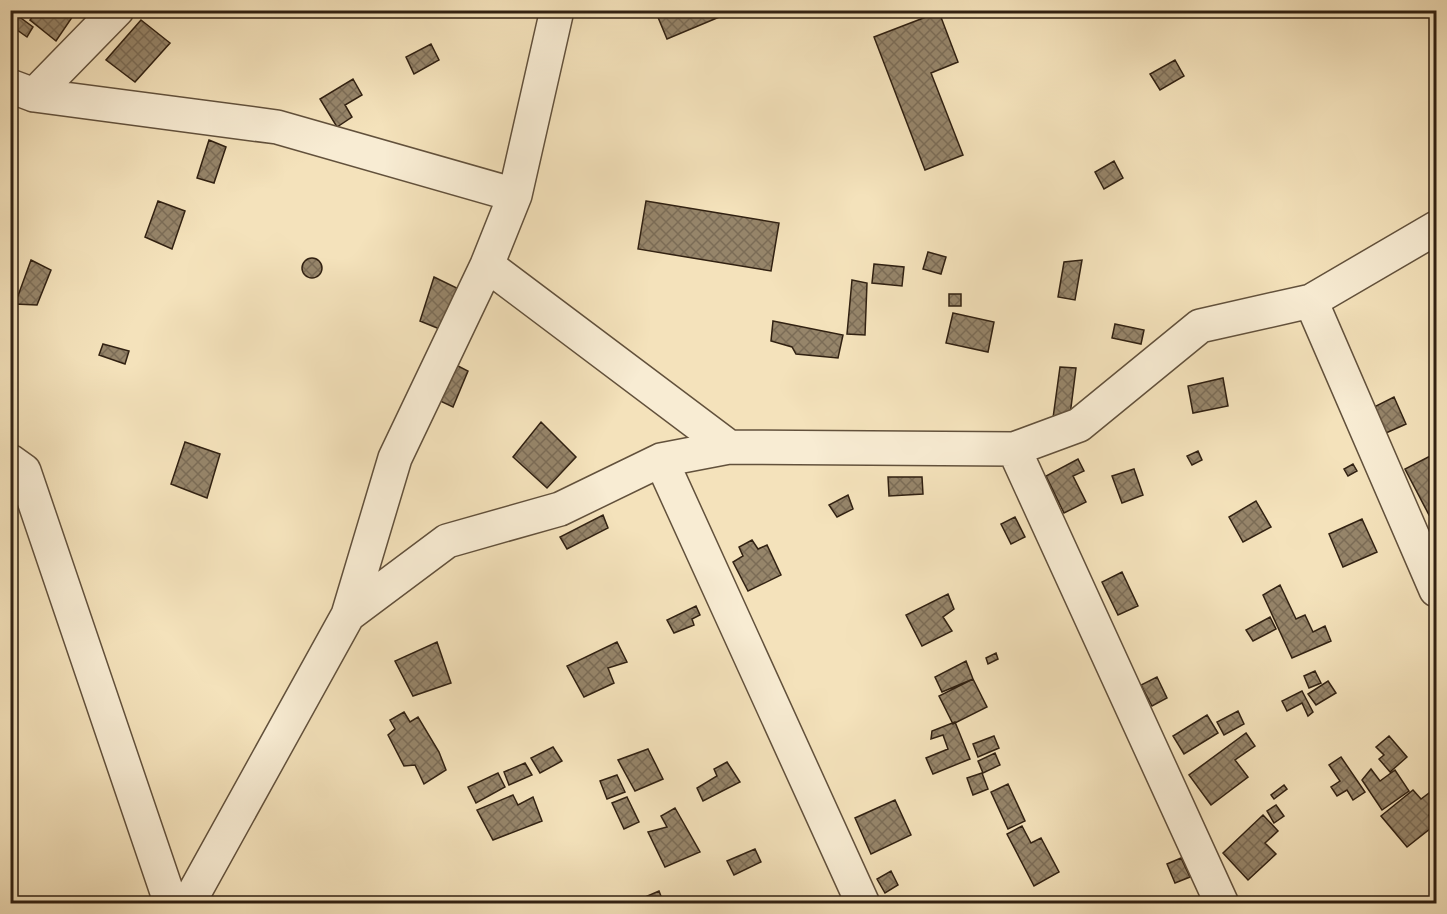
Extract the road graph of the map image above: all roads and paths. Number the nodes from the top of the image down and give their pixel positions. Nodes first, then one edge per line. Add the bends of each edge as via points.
1 (117, 10) edge
2 (557, 10) edge
3 (22, 90) edge
4 (515, 195) junction
5 (1437, 228) edge
6 (487, 265) junction
7 (1311, 301) junction
8 (729, 447) junction
9 (1014, 449) junction
10 (662, 460) junction
11 (10, 461) edge
12 (1437, 590) edge
13 (348, 615) junction
14 (171, 903) edge
15 (188, 903) edge
16 (862, 903) edge
17 (1222, 903) edge

1 - 3 street
2 - 4 street
3 - 4 street via 277,127
4 - 6 street
5 - 7 street
6 - 8 street
6 - 13 street via 395,458
7 - 9 street via 1200,326 1079,425
7 - 12 street
8 - 9 street
8 - 10 street
9 - 17 street
10 - 13 street via 560,509 447,541
10 - 16 street
11 - 14 street via 24,471
13 - 15 street

